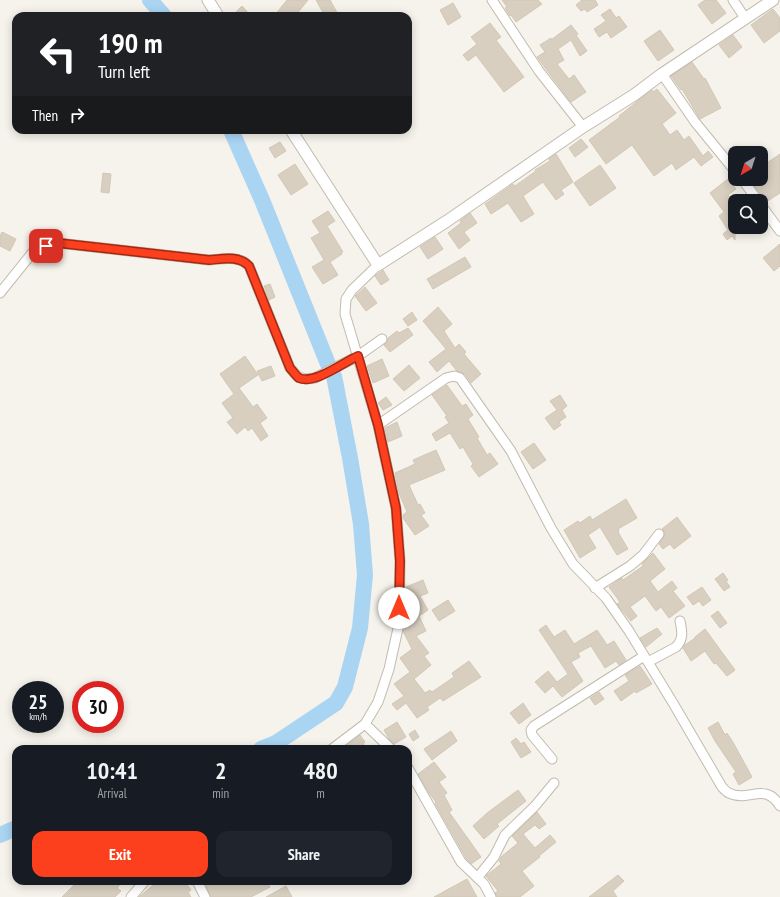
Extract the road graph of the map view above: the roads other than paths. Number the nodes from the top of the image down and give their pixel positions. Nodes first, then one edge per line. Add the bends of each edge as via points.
1 (208, 0) edge
2 (492, 0) edge
3 (733, 0) edge
4 (773, 0) edge
5 (216, 12) edge
6 (745, 18) junction
7 (662, 74) junction
8 (583, 128) junction
9 (294, 134) edge
10 (728, 162) edge
11 (768, 215) edge
12 (780, 231) edge
13 (378, 265) junction
14 (0, 293) edge
15 (382, 339) dead end
16 (358, 356) junction
17 (378, 425) junction
18 (660, 534) dead end
19 (595, 588) junction
20 (680, 621) dead end
21 (646, 659) junction
22 (365, 724) junction
23 (337, 745) edge
24 (387, 745) edge
25 (552, 759) dead end
26 (412, 775) edge
27 (554, 783) dead end
28 (780, 806) edge
29 (478, 877) junction
30 (142, 885) edge
31 (199, 885) edge
32 (131, 897) edge
33 (205, 897) edge
34 (492, 897) edge

1 - 5 street
2 - 8 street via 539,72
3 - 6 street
4 - 6 street
6 - 7 street
7 - 8 street
7 - 10 street via 695,122
8 - 13 street
9 - 13 street
11 - 12 street
13 - 16 street via 346,299 345,314
14 - 16 street via 33,252 58,243 209,260 234,258 249,266 290,368 298,378 315,378
15 - 16 street
16 - 17 street
17 - 19 street via 446,378 460,378 511,451 573,564
17 - 22 street via 396,508 400,561 399,624 389,669 378,702
18 - 19 street via 630,566
19 - 21 street via 612,606
20 - 21 street via 683,636 676,648
21 - 25 street via 534,726 531,730 532,735
21 - 28 street via 722,787 729,793 739,795 770,795
22 - 23 street
22 - 24 street
26 - 29 street via 462,862
27 - 29 street via 505,835 494,857
29 - 34 street
30 - 32 street
31 - 33 street

